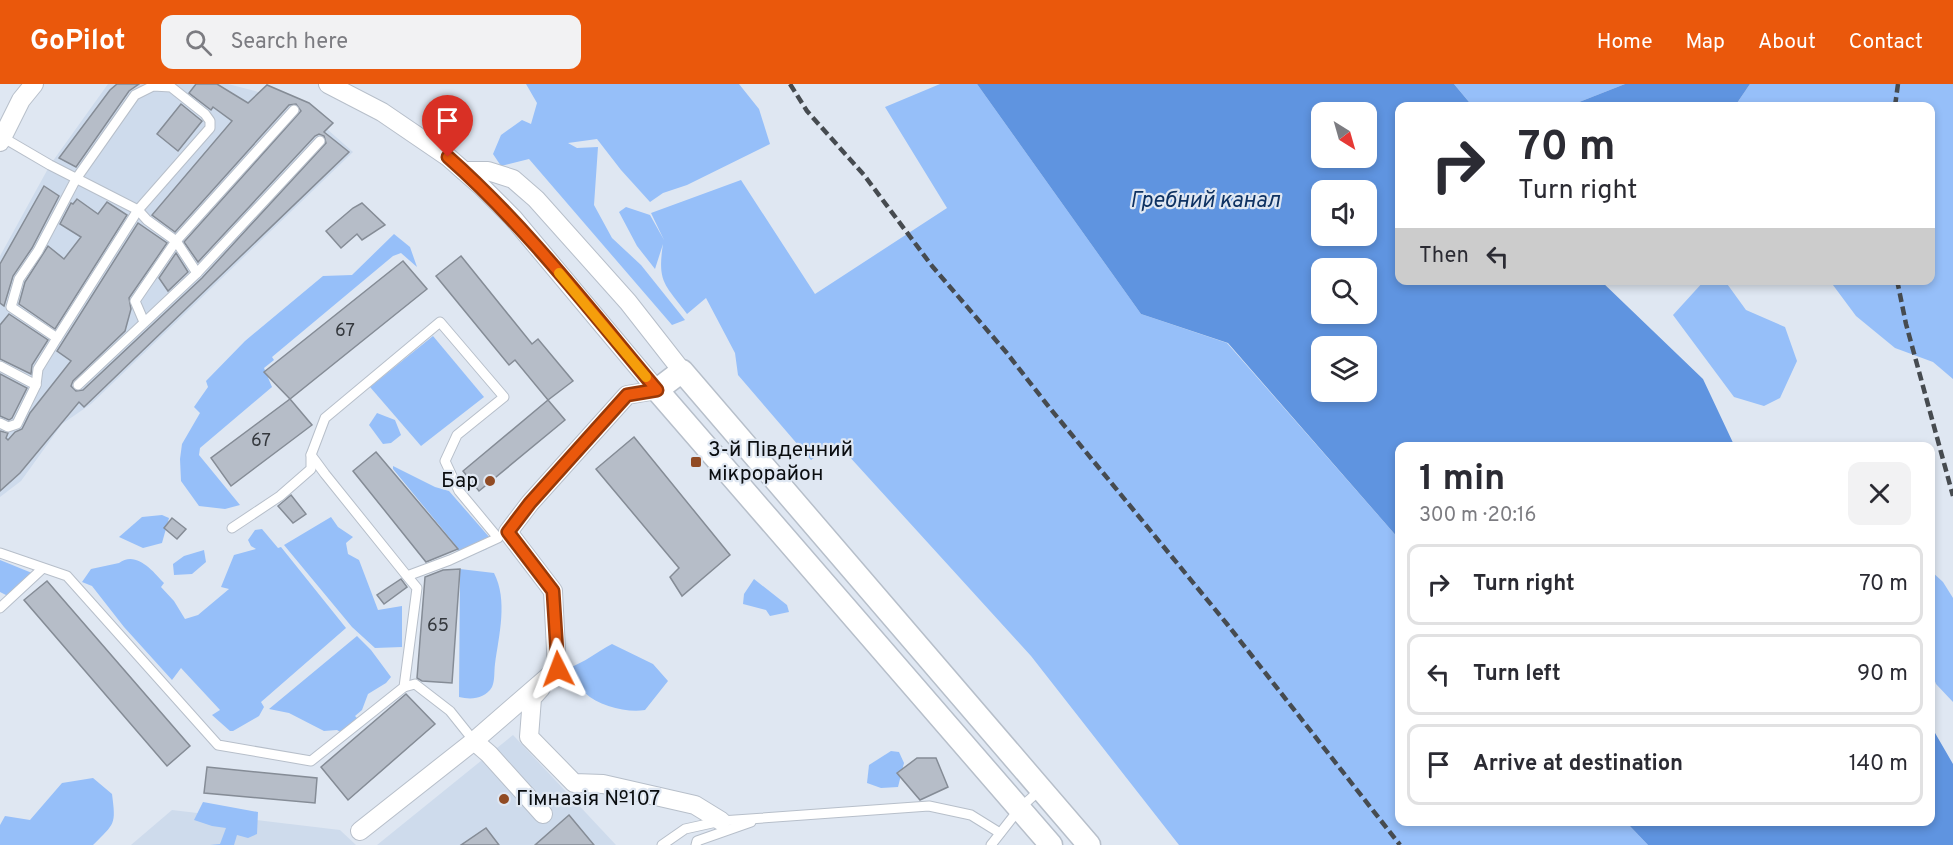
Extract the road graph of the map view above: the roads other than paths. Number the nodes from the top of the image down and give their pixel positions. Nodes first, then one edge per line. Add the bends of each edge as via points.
1 (34, 84) edge
2 (328, 84) edge
3 (294, 110) dead end
4 (1, 139) edge
5 (320, 141) dead end
6 (464, 171) junction
7 (76, 179) junction
8 (138, 210) junction
9 (176, 241) junction
10 (196, 273) junction
11 (144, 322) junction
12 (57, 338) junction
13 (0, 366) edge
14 (682, 371) junction
15 (36, 385) junction
16 (78, 385) dead end
17 (657, 390) junction
18 (0, 423) edge
19 (311, 454) junction
20 (232, 528) dead end
21 (503, 535) junction
22 (0, 553) edge
23 (42, 569) junction
24 (407, 576) junction
25 (0, 608) edge
26 (558, 669) junction
27 (404, 687) junction
28 (474, 741) junction
29 (1042, 789) junction
30 (1020, 808) junction
31 (543, 814) dead end
32 (762, 818) junction
33 (721, 821) junction
34 (360, 831) dead end
35 (1000, 833) junction
36 (662, 845) edge
37 (696, 845) edge
38 (990, 845) edge
39 (1051, 845) edge
40 (1089, 845) edge

1 - 4 street
2 - 6 street via 382,112
3 - 9 lane
4 - 7 lane
5 - 10 lane
6 - 14 street via 488,171 513,179 536,199 628,302
6 - 17 street via 513,218
7 - 8 lane
7 - 8 lane via 135,94 153,86 171,87 205,114 210,128
7 - 12 lane via 19,279 11,307
8 - 9 lane
8 - 12 lane
9 - 10 lane
9 - 11 lane via 135,301
10 - 11 lane
11 - 16 lane
12 - 15 lane via 38,369
13 - 15 lane
14 - 17 street
14 - 29 street
15 - 18 lane via 16,424 8,427
17 - 21 street via 627,395
17 - 30 street
19 - 20 lane via 311,469 280,496
19 - 21 lane via 325,417 440,322 504,397 457,435 445,461 459,490
19 - 24 lane
21 - 24 lane
21 - 26 street via 553,591
22 - 23 lane
23 - 25 lane
23 - 27 lane via 67,576 218,745 311,761
24 - 27 lane via 417,588
26 - 28 street
26 - 33 street via 532,698 529,736 574,783 603,784 694,805
27 - 28 lane via 416,684 450,711
28 - 31 street
28 - 34 street
29 - 30 lane
29 - 40 street
30 - 35 lane
30 - 39 street
32 - 33 lane
32 - 35 lane via 929,806 971,815
32 - 37 lane via 697,841
33 - 36 lane via 686,829
35 - 38 lane

